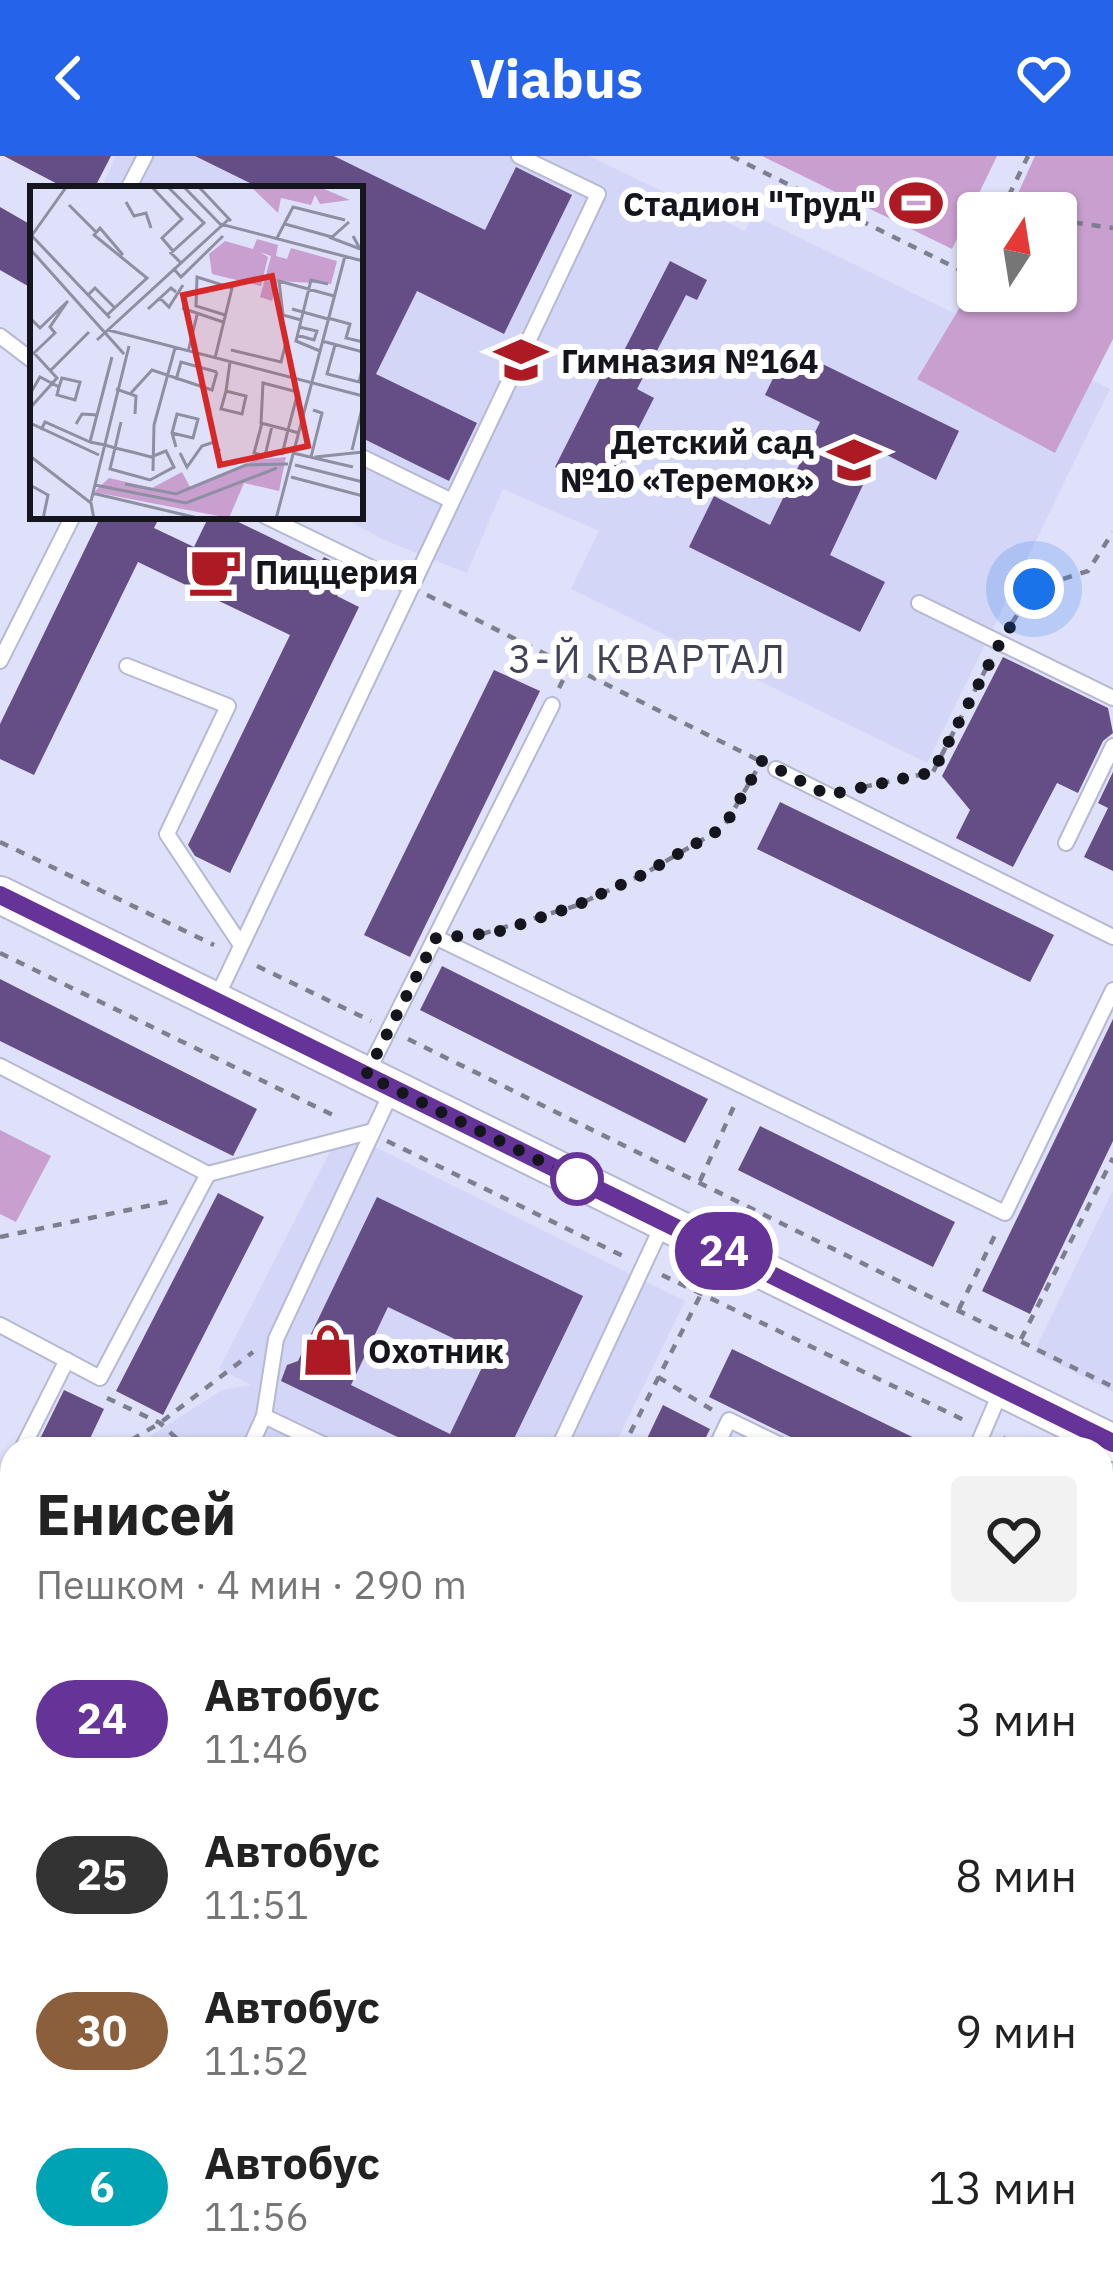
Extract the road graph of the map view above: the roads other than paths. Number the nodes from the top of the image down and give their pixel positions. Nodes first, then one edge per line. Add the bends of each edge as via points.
1 (145, 156) edge
2 (519, 156) edge
3 (130, 186) edge
4 (0, 336) edge
5 (30, 359) edge
6 (363, 457) edge
7 (450, 500) junction
8 (72, 519) edge
9 (271, 519) edge
10 (409, 586) junction
11 (919, 603) dead end
12 (0, 662) edge
13 (127, 666) dead end
14 (1113, 698) edge
15 (552, 705) dead end
16 (1113, 746) edge
17 (776, 769) dead end
18 (1066, 843) dead end
19 (0, 895) edge
20 (1113, 937) edge
21 (436, 938) junction
22 (238, 951) junction
23 (1113, 990) edge
24 (215, 1000) junction
25 (0, 1066) edge
26 (380, 1082) junction
27 (369, 1132) junction
28 (208, 1174) junction
29 (664, 1222) junction
30 (0, 1325) edge
31 (67, 1360) junction
32 (1003, 1388) junction
33 (264, 1416) junction
34 (28, 1437) edge
35 (254, 1437) edge
36 (307, 1437) edge
37 (564, 1437) edge
38 (721, 1437) edge
39 (764, 1437) edge
40 (982, 1437) edge
41 (1101, 1437) edge

1 - 3 lane
2 - 7 lane via 598,194
4 - 5 lane
6 - 7 lane
7 - 10 lane
8 - 12 lane
9 - 10 lane
10 - 22 lane
11 - 14 lane
13 - 22 lane via 228,706 167,834
15 - 21 lane
16 - 18 lane
17 - 20 lane
19 - 24 street
21 - 23 lane via 1005,1213
21 - 26 lane via 389,1030
22 - 24 lane
24 - 26 street
25 - 28 lane
26 - 27 lane
26 - 29 street
27 - 28 lane
27 - 33 lane via 276,1339
28 - 31 lane via 100,1378
29 - 32 street
29 - 37 lane
30 - 31 lane
31 - 34 lane
32 - 40 lane
32 - 41 street
33 - 35 lane
33 - 36 lane
38 - 39 lane via 729,1420

